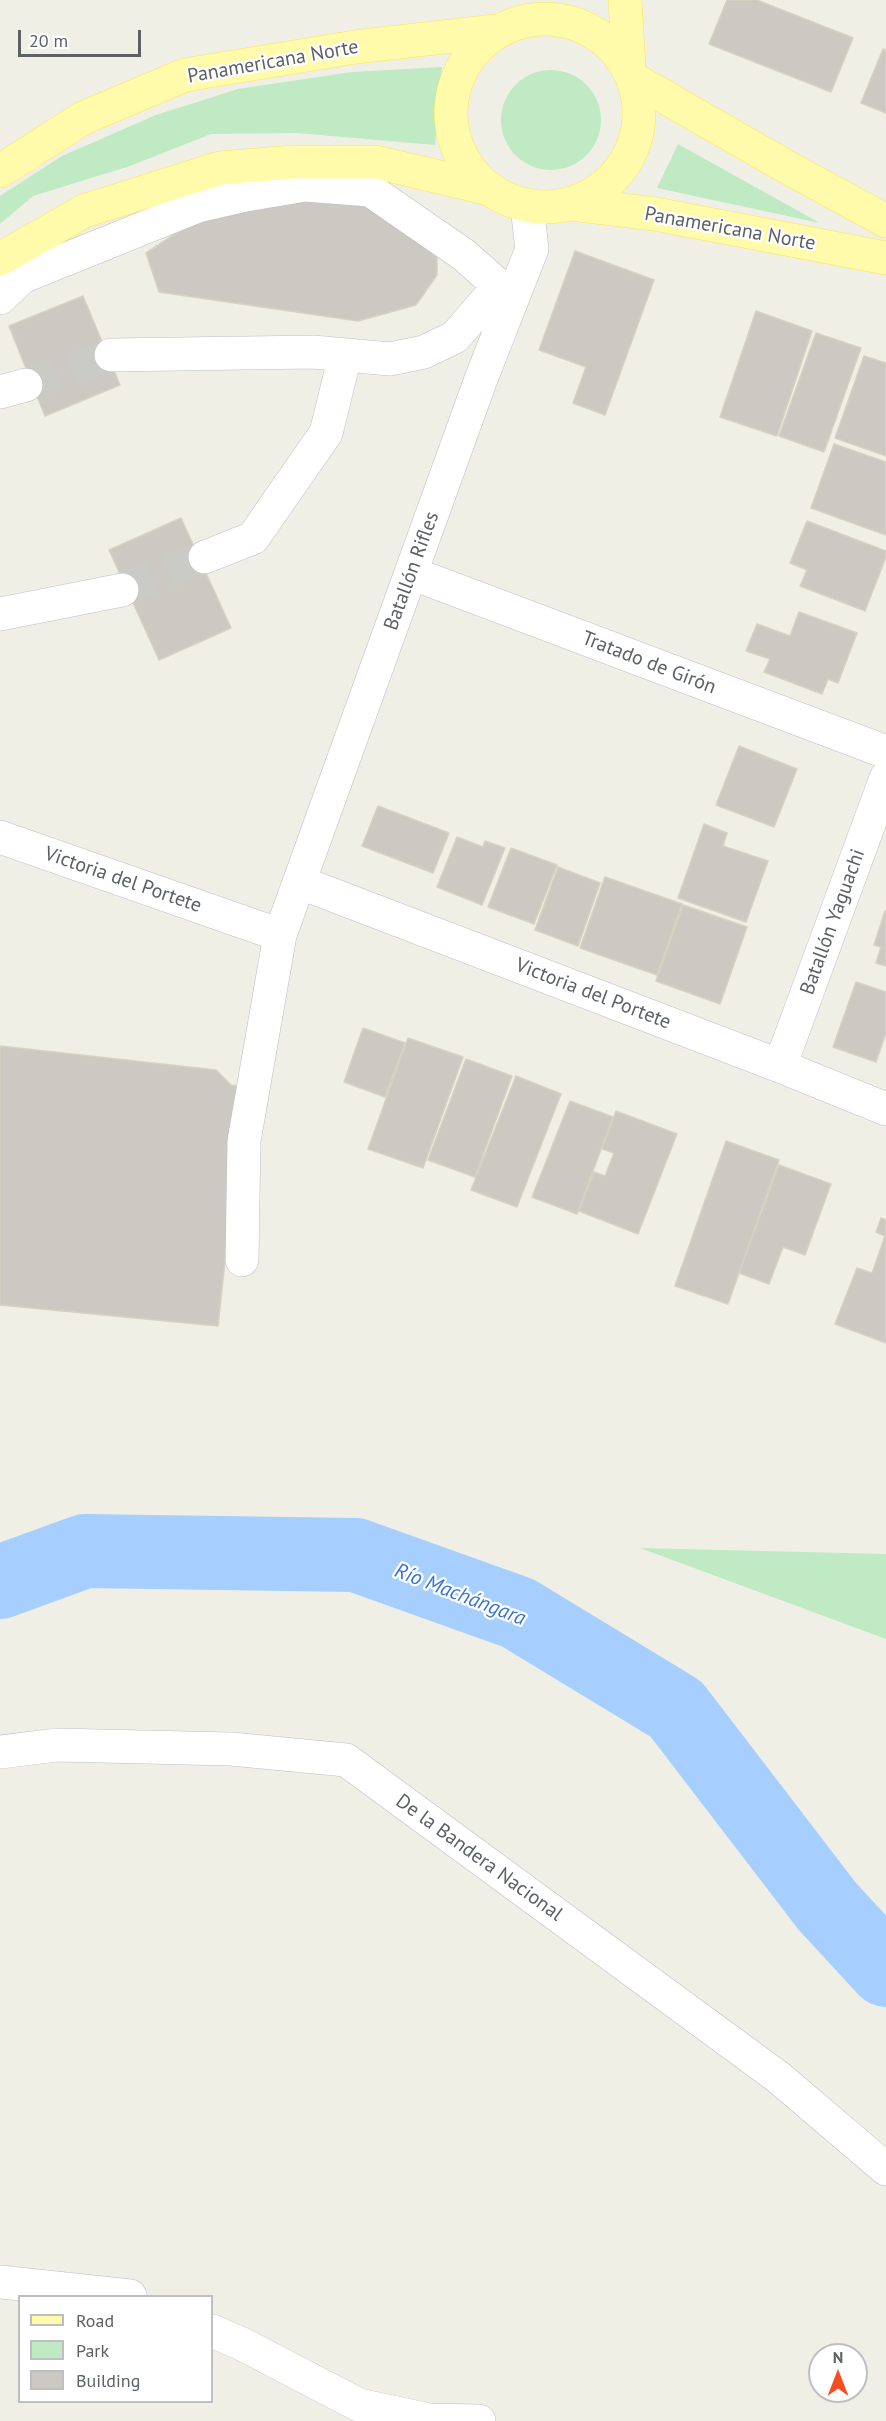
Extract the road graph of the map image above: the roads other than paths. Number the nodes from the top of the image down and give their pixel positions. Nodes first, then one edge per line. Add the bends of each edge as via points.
1 (563, 0) edge
2 (625, 0) edge
3 (509, 26) junction
4 (632, 74) junction
5 (0, 171) edge
6 (489, 189) junction
7 (572, 204) junction
8 (527, 206) junction
9 (886, 221) edge
10 (886, 258) edge
11 (0, 259) edge
12 (507, 289) junction
13 (0, 298) edge
14 (111, 355) tunnel mouth
15 (345, 356) junction
16 (205, 557) tunnel mouth
17 (411, 573) junction
18 (122, 590) tunnel mouth
19 (0, 614) edge
20 (886, 752) edge
21 (886, 778) edge
22 (0, 837) edge
23 (299, 882) junction
24 (280, 935) junction
25 (780, 1066) junction
26 (886, 1109) edge
27 (242, 1260) dead end
28 (0, 1752) edge
29 (886, 2169) edge
30 (0, 2282) edge
31 (121, 2295) edge
32 (213, 2331) edge
33 (479, 2421) edge

1 - 3 main road
2 - 4 main road
3 - 4 main road, Panamericana Norte via 546,18 589,29 608,42
3 - 5 main road, Panamericana Norte via 185,75 83,118
3 - 6 main road, Panamericana Norte via 472,51 456,78 450,108 453,139 467,167
4 - 7 main road, Panamericana Norte via 640,123 632,151 616,176 594,194
4 - 9 main road, Panamericana Norte
6 - 8 main road, Panamericana Norte
6 - 11 main road, Panamericana Norte via 376,162 293,162 220,168 84,211
7 - 8 main road, Panamericana Norte
7 - 10 main road, Panamericana Norte via 655,214
8 - 12 street, Batallón Rifles via 532,249
12 - 13 street via 370,190 305,185 198,206 22,277
12 - 15 street via 455,337 424,352 390,359
12 - 17 street, Batallón Rifles
14 - 15 street via 314,352
15 - 16 street via 326,433 313,452 253,538
17 - 20 street, Tratado de Girón
17 - 23 street, Batallón Rifles
18 - 19 street
21 - 25 street, Batallón Yaguachi
22 - 24 street, Victoria del Portete
23 - 24 street, Batallón Rifles
23 - 25 street, Victoria del Portete
24 - 27 street, Batallón Rifles via 244,1141
25 - 26 street, Victoria del Portete
28 - 29 street, De la Bandera Nacional via 57,1745 231,1749 346,1760 778,2077
30 - 31 street
32 - 33 street via 359,2405 429,2420

